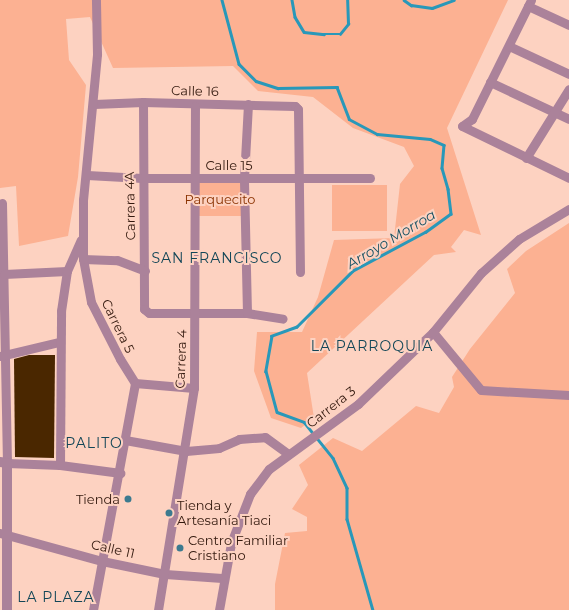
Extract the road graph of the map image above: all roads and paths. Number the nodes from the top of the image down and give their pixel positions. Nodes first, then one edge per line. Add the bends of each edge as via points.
1 (96, 0) edge
2 (529, 3) edge
3 (569, 25) edge
4 (509, 46) junction
5 (569, 74) edge
6 (490, 82) junction
7 (569, 89) edge
8 (143, 102) junction
9 (94, 104) junction
10 (248, 104) junction
11 (195, 106) junction
12 (556, 113) junction
13 (569, 119) edge
14 (526, 158) junction
15 (87, 175) junction
16 (142, 178) junction
17 (193, 178) junction
18 (244, 178) junction
19 (298, 178) junction
20 (370, 178) dead end
21 (569, 178) edge
22 (2, 203) dead end
23 (569, 209) edge
24 (81, 240) junction
25 (83, 259) junction
26 (67, 271) junction
27 (144, 271) junction
28 (300, 272) dead end
29 (4, 274) junction
30 (247, 313) junction
31 (196, 315) junction
32 (283, 319) dead end
33 (433, 332) junction
34 (59, 342) junction
35 (2, 356) edge
36 (135, 383) junction
37 (194, 388) junction
38 (569, 394) edge
39 (125, 440) junction
40 (186, 451) junction
41 (288, 454) junction
42 (3, 462) edge
43 (60, 465) junction
44 (120, 473) junction
45 (4, 534) edge
46 (102, 561) junction
47 (165, 574) junction
48 (222, 578) junction
49 (7, 610) edge
50 (93, 610) edge
51 (158, 610) edge
52 (218, 610) edge

1 - 9 street, Carrera 5 via 97,54
2 - 3 street
2 - 4 street
4 - 5 street
4 - 6 street
6 - 12 street
6 - 14 street via 472,120 462,126
7 - 12 street
8 - 9 street, Calle 16
8 - 11 street, Calle 16
8 - 16 street, Carrera 4A
9 - 15 street, Carrera 5
10 - 11 street, Calle 16
10 - 18 street
10 - 19 street, Calle 16 via 295,106 298,109
11 - 17 street, Carrera 4
12 - 13 street
12 - 14 street
14 - 21 street
15 - 16 street, Calle 15
15 - 24 street, Carrera 5
16 - 17 street, Calle 15
16 - 27 street, Carrera 4A
17 - 18 street, Calle 15
17 - 31 street, Carrera 4
18 - 19 street, Calle 15
18 - 30 street
19 - 20 street, Calle 15
19 - 28 street
22 - 29 street
23 - 33 street, Carrera 3 via 519,239 481,273
24 - 25 street, Carrera 5
24 - 26 street
25 - 27 street via 116,260
25 - 36 street, Carrera 5 via 91,302
26 - 29 street
26 - 34 street
27 - 31 street, Carrera 4A via 144,309 149,313
29 - 35 street
30 - 31 street
30 - 32 street
31 - 37 street, Carrera 4
33 - 38 street via 481,390
33 - 41 street, Carrera 3 via 358,404
34 - 35 street
34 - 43 street
35 - 42 street
36 - 37 street
36 - 39 street
37 - 40 street, Carrera 4
39 - 40 street
39 - 44 street
40 - 41 street via 219,448 239,439 265,437
40 - 47 street, Carrera 4
41 - 48 street, Carrera 3 via 269,469 250,494 231,543
42 - 43 street
42 - 45 street
43 - 44 street
44 - 46 street
45 - 46 street, Calle 11
45 - 49 street
46 - 47 street, Calle 11
46 - 50 street
47 - 48 street, Calle 11
47 - 51 street, Carrera 4
48 - 52 street, Carrera 3

